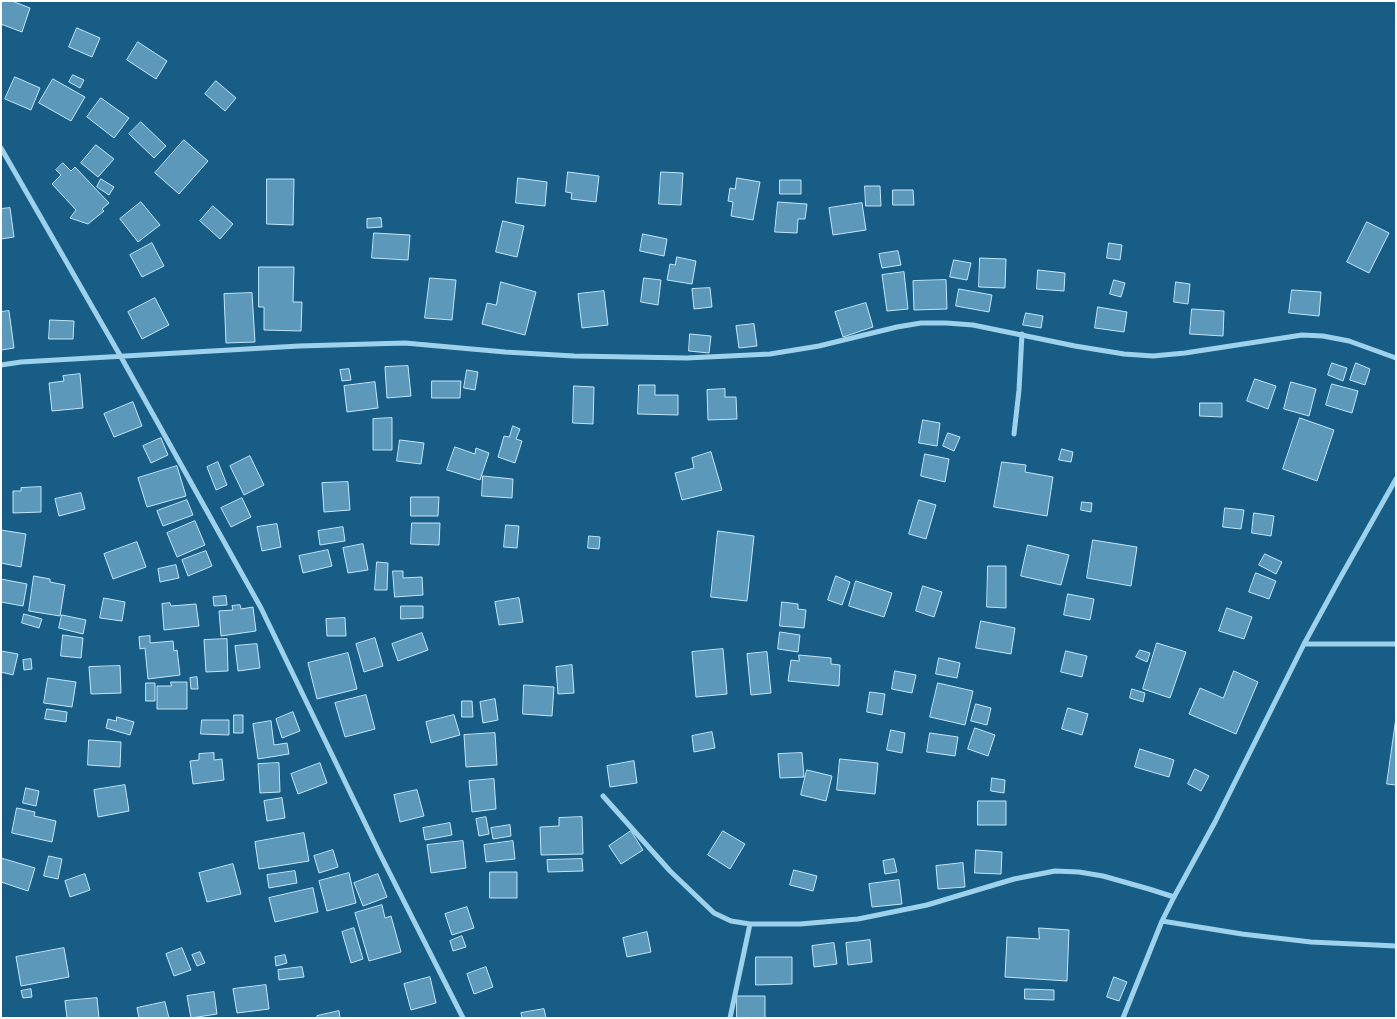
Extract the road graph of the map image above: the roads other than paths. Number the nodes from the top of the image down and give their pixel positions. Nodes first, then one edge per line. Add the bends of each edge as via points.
1 (1, 148) edge
2 (1022, 334) junction
3 (121, 357) junction
4 (1396, 358) edge
5 (1, 365) edge
6 (1014, 434) dead end
7 (1396, 479) edge
8 (1304, 644) junction
9 (1396, 644) edge
10 (603, 796) dead end
11 (1174, 898) junction
12 (1162, 921) junction
13 (750, 924) junction
14 (1396, 946) edge
15 (463, 1018) edge
16 (730, 1018) edge
17 (1123, 1018) edge

1 - 3 street
2 - 3 street via 972,325 921,323 770,354 687,358 574,356 405,343
2 - 4 street via 1075,346 1153,356 1309,335 1349,341
2 - 6 street
3 - 5 street
3 - 15 street via 261,608
7 - 8 street
8 - 9 street
8 - 11 street
10 - 13 street via 670,871 714,913 731,921
11 - 12 street
11 - 13 street via 1103,876 1055,872 1014,879 927,905 858,919
12 - 14 street via 1311,942
12 - 17 street
13 - 16 street

